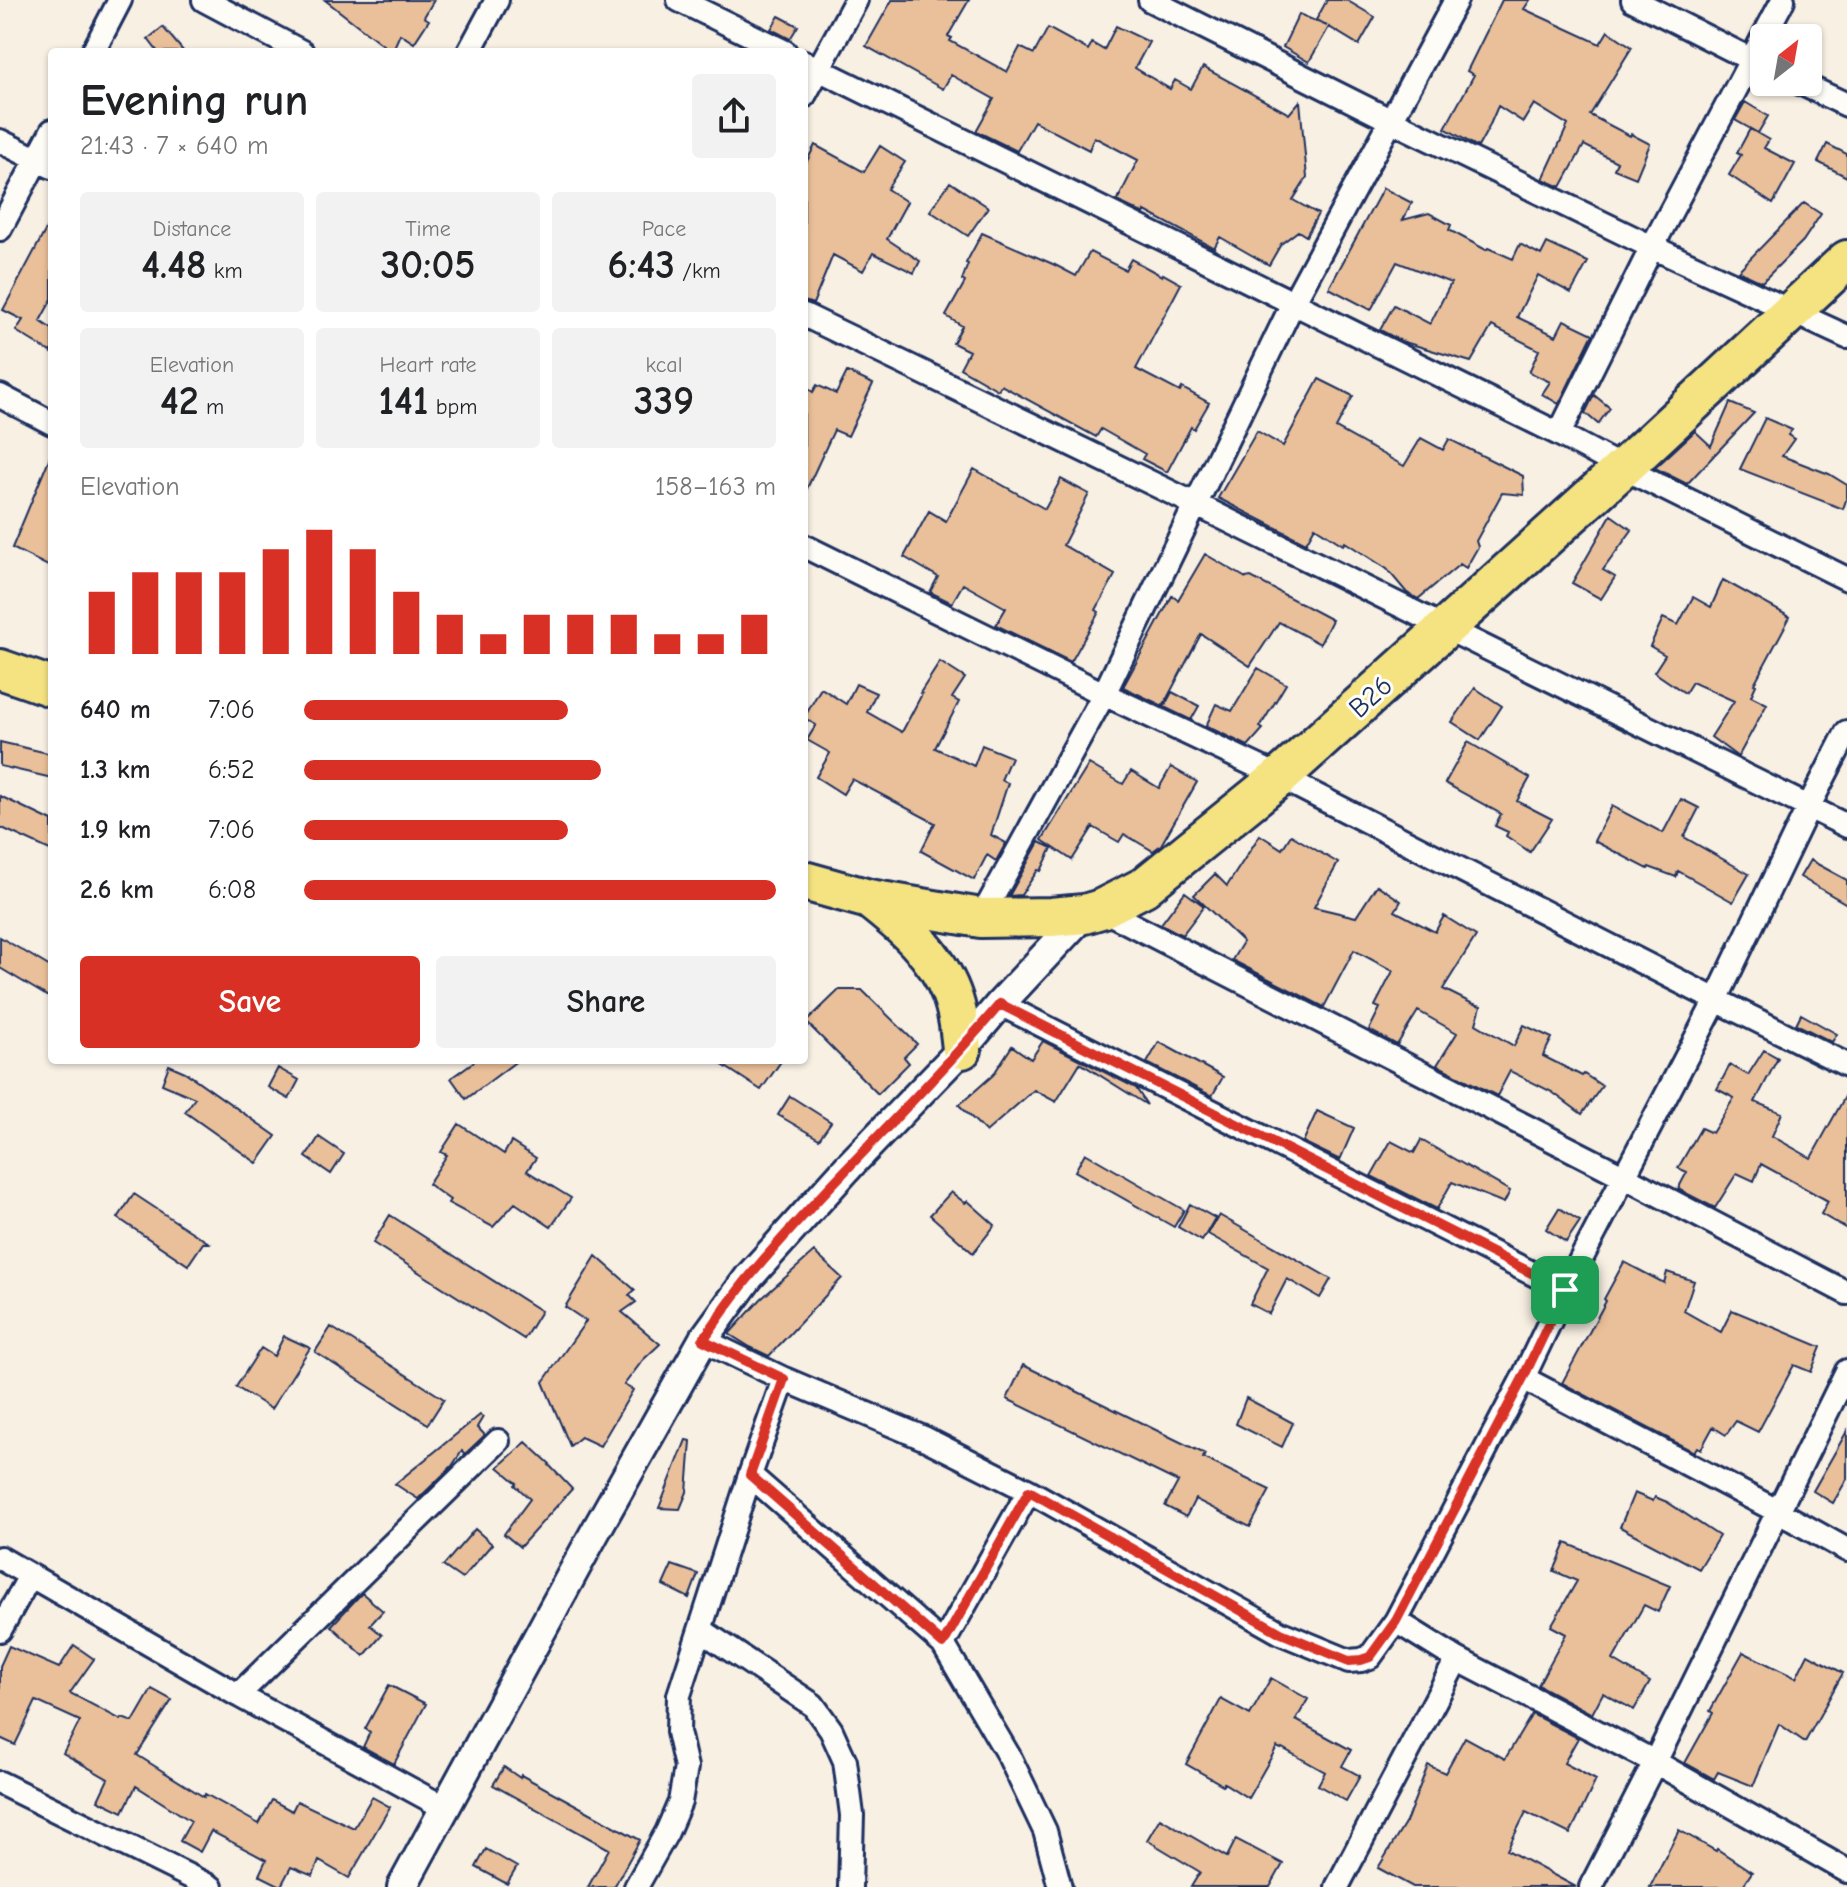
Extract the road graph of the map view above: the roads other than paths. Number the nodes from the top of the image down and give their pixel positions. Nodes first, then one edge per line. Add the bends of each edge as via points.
1 (120, 0) edge
2 (204, 0) edge
3 (497, 0) edge
4 (679, 0) edge
5 (856, 0) edge
6 (1150, 0) edge
7 (1456, 0) edge
8 (1633, 0) edge
9 (1783, 0) edge
10 (1773, 24) edge
11 (95, 48) edge
12 (294, 48) edge
13 (471, 48) edge
14 (777, 48) edge
15 (1750, 59) edge
16 (811, 65) edge
17 (1750, 75) edge
18 (1822, 93) edge
19 (1847, 105) edge
20 (1392, 121) junction
21 (0, 141) edge
22 (45, 164) edge
23 (0, 229) edge
24 (1652, 247) junction
25 (1847, 260) edge
26 (1293, 303) junction
27 (1792, 310) junction
28 (808, 317) edge
29 (1847, 337) edge
30 (0, 396) edge
31 (48, 421) edge
32 (1559, 434) junction
33 (1623, 468) junction
34 (1197, 505) junction
35 (808, 548) edge
36 (1847, 579) edge
37 (1447, 628) junction
38 (0, 669) edge
39 (48, 686) edge
40 (1104, 694) junction
41 (1847, 732) edge
42 (1280, 777) junction
43 (1809, 806) junction
44 (1847, 826) edge
45 (808, 882) edge
46 (869, 899) junction
47 (1092, 911) junction
48 (981, 918) junction
49 (1716, 1000) junction
50 (1000, 1004) junction
51 (962, 1049) junction
52 (1847, 1065) edge
53 (1625, 1177) junction
54 (1565, 1290) junction
55 (1847, 1293) edge
56 (703, 1340) junction
57 (1847, 1371) edge
58 (1523, 1378) junction
59 (784, 1379) junction
60 (498, 1441) dead end
61 (750, 1475) junction
62 (1029, 1491) junction
63 (1779, 1512) junction
64 (1847, 1550) edge
65 (0, 1558) edge
66 (30, 1576) junction
67 (1396, 1621) junction
68 (0, 1630) edge
69 (701, 1630) junction
70 (943, 1644) junction
71 (1457, 1659) junction
72 (238, 1695) junction
73 (1655, 1762) junction
74 (0, 1783) edge
75 (445, 1808) junction
76 (1847, 1871) edge
77 (211, 1887) edge
78 (402, 1887) edge
79 (636, 1887) edge
80 (850, 1887) edge
81 (1060, 1887) edge
82 (1337, 1887) edge
83 (1591, 1887) edge

1 - 11 street
2 - 12 street
3 - 13 street
4 - 14 street
5 - 16 street
6 - 20 street
7 - 20 street
8 - 15 street
9 - 10 street
16 - 26 street
17 - 24 street
18 - 19 street
20 - 24 street
20 - 26 street
21 - 22 street
22 - 23 street
24 - 27 street
24 - 32 street
25 - 27 highway, B26
26 - 32 street
26 - 34 street
27 - 29 street
27 - 33 highway, B26
28 - 34 street
30 - 31 street
32 - 33 street
33 - 36 street
33 - 37 highway, B26
34 - 37 street
34 - 40 street
35 - 40 street
37 - 42 highway, B26
37 - 43 street
38 - 39 highway
40 - 42 street
40 - 48 street
41 - 43 street
42 - 47 highway, B26 via 1144,887
42 - 49 street
43 - 44 street
43 - 49 street
45 - 46 highway, B26
46 - 48 highway, B26
46 - 51 highway via 917,941 941,972 951,993
47 - 48 highway, B26
47 - 50 street
47 - 53 street
49 - 52 street
49 - 53 street
50 - 51 street
50 - 54 street
51 - 56 street via 749,1277
53 - 54 street
53 - 55 street
54 - 58 street
56 - 59 street
56 - 75 street
57 - 63 street
58 - 63 street
58 - 67 street
59 - 61 street
59 - 62 street via 926,1439
60 - 72 street
61 - 69 street
61 - 70 street
62 - 67 street via 1281,1633 1349,1661 1370,1657
62 - 70 street
63 - 64 street
63 - 73 street
65 - 66 street
66 - 68 street
66 - 72 street
67 - 71 street
69 - 79 street via 679,1695 678,1732 686,1767 680,1802
69 - 80 street via 813,1705 831,1730 845,1761 852,1815
70 - 81 street via 1040,1819
71 - 73 street
71 - 82 street
72 - 75 street
73 - 76 street
73 - 83 street
74 - 77 street
75 - 78 street

